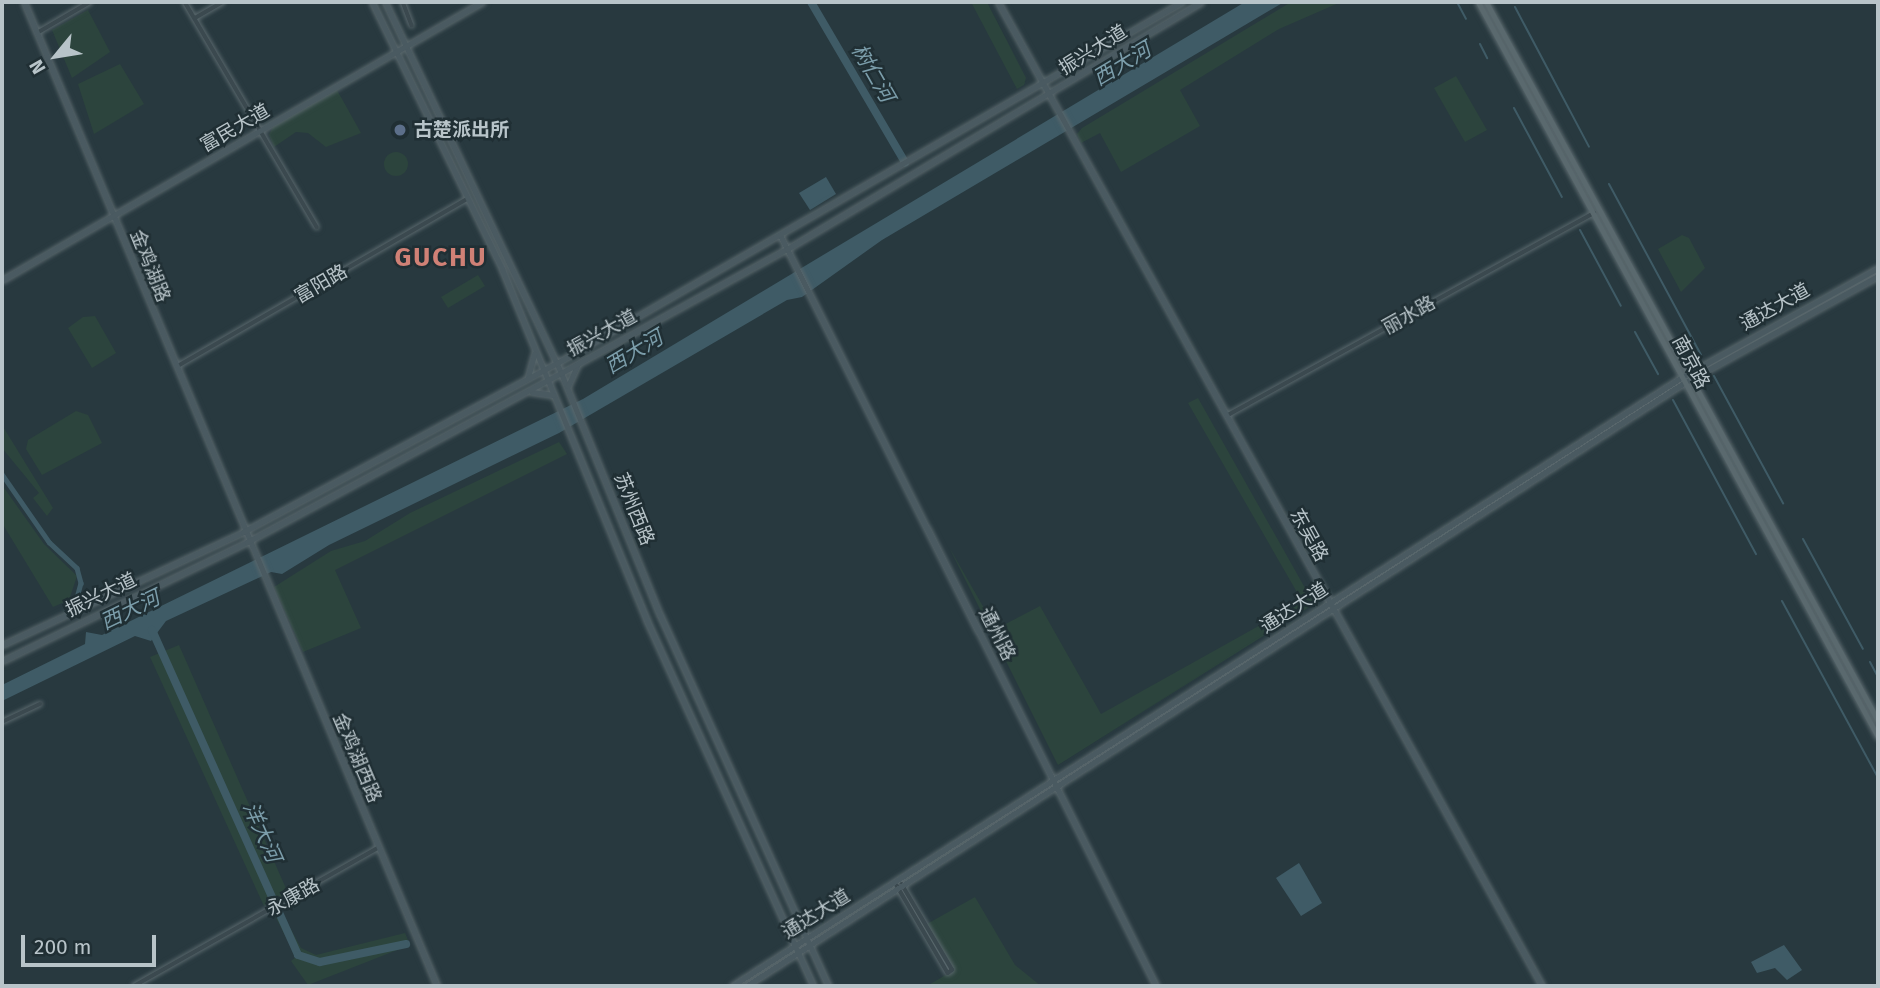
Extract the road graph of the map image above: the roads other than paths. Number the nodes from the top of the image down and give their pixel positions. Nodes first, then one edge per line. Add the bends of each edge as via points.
1 (24, 2) edge
2 (90, 2) edge
3 (185, 2) edge
4 (223, 2) edge
5 (372, 2) edge
6 (385, 2) edge
7 (403, 2) edge
8 (482, 2) edge
9 (998, 2) edge
10 (1182, 2) edge
11 (1201, 2) edge
12 (1478, 2) edge
13 (1486, 2) edge
14 (195, 18) junction
15 (412, 25) dead end
16 (37, 33) junction
17 (403, 48) junction
18 (394, 54) junction
19 (1043, 87) junction
20 (1048, 96) junction
21 (261, 131) junction
22 (467, 199) junction
23 (1594, 213) junction
24 (113, 217) junction
25 (317, 226) dead end
26 (781, 237) junction
27 (787, 249) junction
28 (1878, 268) edge
29 (1878, 276) edge
30 (2, 280) edge
31 (533, 344) junction
32 (550, 349) junction
33 (537, 353) junction
34 (571, 355) junction
35 (557, 363) junction
36 (579, 363) junction
37 (175, 368) junction
38 (544, 370) junction
39 (561, 373) junction
40 (1690, 376) junction
41 (548, 380) junction
42 (1683, 380) junction
43 (519, 384) junction
44 (569, 392) junction
45 (519, 396) junction
46 (555, 397) junction
47 (1225, 417) junction
48 (243, 532) junction
49 (247, 542) junction
50 (1331, 606) junction
51 (2, 645) edge
52 (2, 660) edge
53 (40, 704) dead end
54 (1878, 721) edge
55 (2, 722) edge
56 (1878, 737) edge
57 (1053, 781) junction
58 (1057, 788) junction
59 (379, 848) junction
60 (897, 881) junction
61 (901, 888) junction
62 (806, 939) junction
63 (931, 939) junction
64 (794, 946) junction
65 (810, 947) junction
66 (798, 953) junction
67 (134, 986) edge
68 (437, 986) edge
69 (732, 986) edge
70 (746, 986) edge
71 (813, 986) edge
72 (828, 986) edge
73 (1156, 986) edge
74 (1542, 986) edge

1 - 16 main road, 金鸡湖路
2 - 16 street
3 - 14 street
4 - 14 street
5 - 18 main road, 苏州西路
6 - 17 main road, 苏州西路
7 - 15 street
8 - 17 main road, 富民大道
9 - 19 main road
10 - 19 main road, 振兴大道
11 - 20 main road, 振兴大道
12 - 23 main road, 南京路
13 - 40 main road, 南京路
14 - 21 street
16 - 24 main road, 金鸡湖路
17 - 18 main road, 富民大道
17 - 32 main road, 苏州西路
18 - 21 main road, 富民大道
18 - 22 main road, 苏州西路
19 - 20 main road
19 - 26 main road, 振兴大道
20 - 27 main road, 振兴大道
20 - 47 main road, 东吴路
21 - 24 main road, 富民大道
21 - 25 street
22 - 31 main road, 苏州西路
22 - 37 street, 富阳路
23 - 42 main road, 南京路
23 - 47 street, 丽水路
24 - 30 main road, 富民大道
24 - 37 main road, 金鸡湖路
26 - 27 main road, 通州路
26 - 34 main road, 振兴大道
27 - 36 main road, 振兴大道
27 - 57 main road, 通州路
28 - 40 main road, 通达大道
29 - 40 main road, 通达大道
31 - 33 main road, 苏州西路
31 - 43 main road via 534,368
32 - 33 main road
32 - 34 main road
32 - 35 main road, 苏州西路
33 - 38 main road, 苏州西路
34 - 35 main road, 振兴大道
35 - 38 main road, 振兴大道
35 - 39 main road, 苏州西路
36 - 39 main road, 振兴大道
36 - 44 main road
37 - 48 main road, 金鸡湖路
38 - 41 main road, 苏州西路
38 - 43 main road, 振兴大道
39 - 41 main road, 振兴大道
39 - 44 main road, 苏州西路
40 - 42 main road, 通达大道
40 - 54 main road, 南京路
41 - 45 main road, 振兴大道
41 - 46 main road, 苏州西路
42 - 50 main road, 通达大道
42 - 56 main road, 南京路
43 - 48 main road, 振兴大道
44 - 62 main road, 苏州西路 via 660,615
45 - 46 main road via 535,391
45 - 49 main road, 振兴大道
46 - 64 main road, 苏州西路 via 647,621
47 - 50 main road, 东吴路
48 - 49 main road, 金鸡湖路
48 - 51 main road, 振兴大道
49 - 52 main road, 振兴大道
49 - 59 main road, 金鸡湖西路
50 - 57 main road, 通达大道
50 - 58 main road, 通达大道
50 - 74 main road, 东吴路
53 - 55 street
57 - 58 main road, 通州路
57 - 60 main road, 通达大道
58 - 61 main road, 通达大道
58 - 73 main road, 通州路
59 - 67 street, 永康路
59 - 68 main road, 金鸡湖西路
60 - 61 street
60 - 62 main road, 通达大道
61 - 63 street
61 - 65 main road, 通达大道
62 - 64 main road, 通达大道
62 - 65 main road, 苏州西路
63 - 63 street via 948,973 952,971
64 - 66 main road, 苏州西路
64 - 69 main road, 通达大道
65 - 66 main road, 通达大道
65 - 72 main road, 苏州西路
66 - 70 main road, 通达大道
66 - 71 main road, 苏州西路

